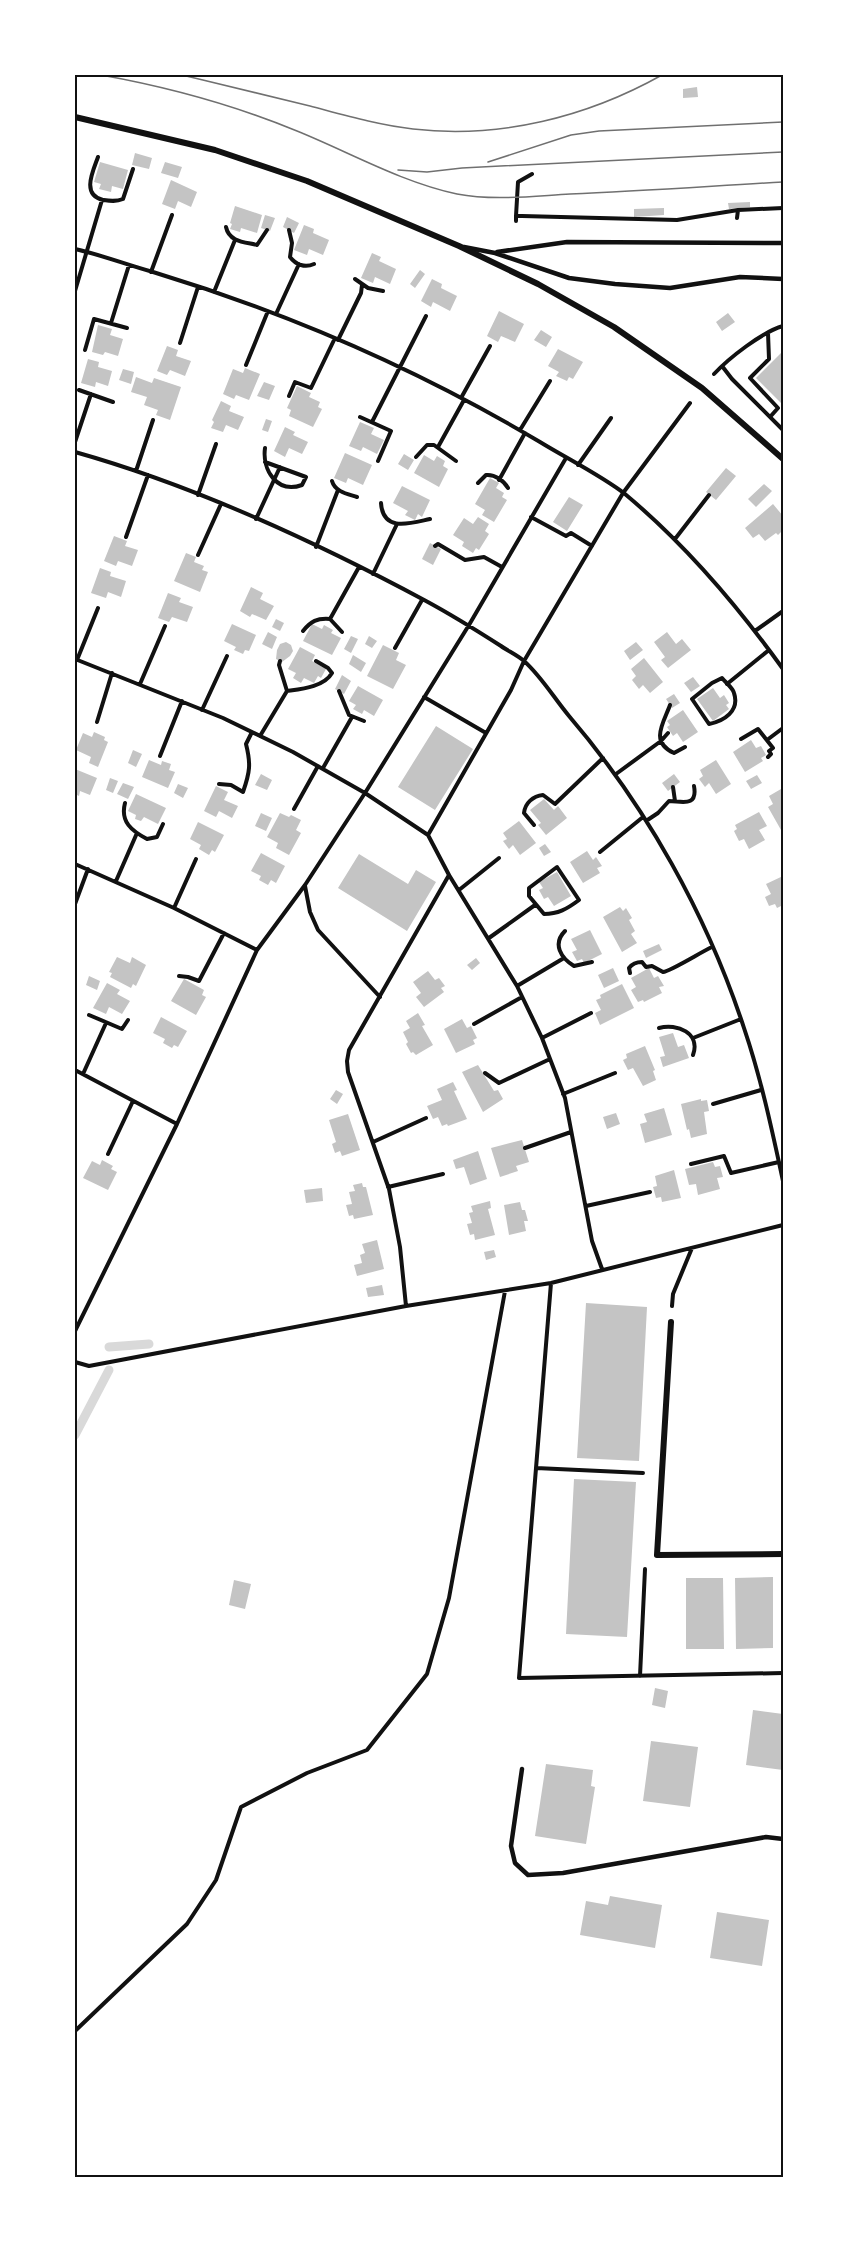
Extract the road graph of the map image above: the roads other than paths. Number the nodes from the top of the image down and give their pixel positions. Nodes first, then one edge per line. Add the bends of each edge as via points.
1 (75, 117) edge
2 (783, 243) edge
3 (459, 246) junction
4 (495, 253) junction
5 (783, 279) edge
6 (783, 459) edge
7 (671, 1322) road end
8 (783, 1554) edge
9 (522, 1769) dead end
10 (783, 1839) edge

1 - 3 street via 215,150 307,181
2 - 4 lane via 567,242
3 - 4 lane
3 - 6 street via 614,327 702,388
4 - 5 lane via 569,278 615,284 670,288 740,277
7 - 8 street via 657,1555
9 - 10 lane via 511,1846 514,1863 528,1875 563,1874 766,1837

